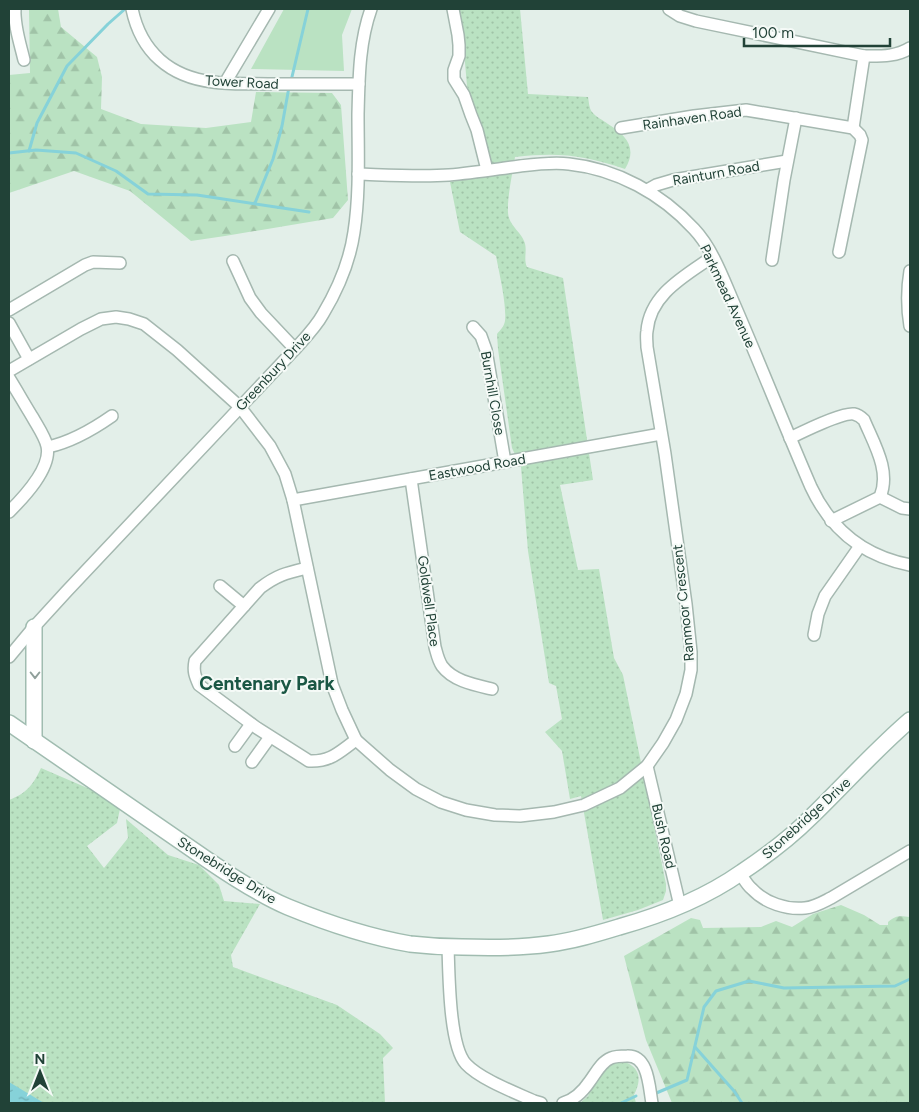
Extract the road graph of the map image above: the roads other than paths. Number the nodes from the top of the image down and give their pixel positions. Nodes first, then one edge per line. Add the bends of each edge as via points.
1 (15, 9) edge
2 (133, 9) edge
3 (269, 9) edge
4 (371, 9) edge
5 (453, 9) edge
6 (669, 9) edge
7 (910, 48) edge
8 (864, 56) junction
9 (24, 60) dead end
10 (225, 83) junction
11 (359, 84) junction
12 (796, 118) junction
13 (621, 128) dead end
14 (853, 128) junction
15 (787, 161) junction
16 (488, 170) junction
17 (358, 174) junction
18 (647, 190) junction
19 (839, 252) dead end
20 (712, 257) junction
21 (772, 260) dead end
22 (233, 261) dead end
23 (120, 263) dead end
24 (910, 271) edge
25 (9, 310) edge
26 (9, 323) edge
27 (910, 326) edge
28 (473, 327) dead end
29 (295, 350) junction
30 (29, 359) junction
31 (9, 371) edge
32 (9, 378) edge
33 (240, 407) junction
34 (112, 416) dead end
35 (661, 434) junction
36 (790, 438) junction
37 (48, 447) junction
38 (505, 462) junction
39 (411, 479) junction
40 (880, 496) junction
41 (293, 500) junction
42 (910, 509) edge
43 (9, 512) edge
44 (831, 521) junction
45 (860, 546) junction
46 (910, 565) edge
47 (307, 568) junction
48 (220, 586) dead end
49 (244, 606) junction
50 (34, 627) junction
51 (814, 635) dead end
52 (9, 657) edge
53 (492, 689) dead end
54 (910, 720) edge
55 (9, 723) edge
56 (251, 724) junction
57 (270, 737) junction
58 (356, 740) junction
59 (34, 741) junction
60 (235, 746) dead end
61 (252, 762) dead end
62 (647, 766) junction
63 (910, 851) edge
64 (740, 873) junction
65 (680, 906) junction
66 (448, 947) junction
67 (537, 1102) edge
68 (564, 1103) edge
69 (652, 1103) edge

1 - 9 street
2 - 10 street, Tower Road via 142,38 160,61 189,77
3 - 10 street
4 - 11 street, Greenbury Drive via 363,37
5 - 16 street via 459,56 454,79 478,130
6 - 8 street via 696,21
7 - 8 street via 889,56
8 - 14 street
10 - 11 street, Tower Road
11 - 17 street, Greenbury Drive
12 - 13 street, Rainhaven Road via 746,110
12 - 14 street, Rainhaven Road
12 - 15 street
14 - 19 street via 862,140
15 - 18 street, Rainturn Road via 673,180
15 - 21 street
16 - 17 street, Parkmead Avenue via 448,175
16 - 18 street, Parkmead Avenue via 568,163 607,172
17 - 29 street, Greenbury Drive via 354,233 348,260 324,313
18 - 20 street, Parkmead Avenue via 695,230
20 - 35 street, Ranmoor Crescent via 674,284 650,314 647,347
20 - 36 street, Parkmead Avenue
22 - 29 street via 250,298
23 - 25 street via 85,264
24 - 27 street
26 - 30 street
28 - 38 street, Burnhill Close via 481,336 486,350
29 - 33 street, Greenbury Drive
30 - 31 street, Ranmoor Crescent
30 - 33 street, Ranmoor Crescent via 101,319 129,319 144,324 177,350
32 - 37 street
33 - 41 street, Ranmoor Crescent via 270,446 285,474
33 - 50 street, Greenbury Drive
34 - 37 street via 72,440
35 - 38 street, Eastwood Road
35 - 62 street, Ranmoor Crescent via 686,604 691,670 676,720
36 - 40 street via 842,416 859,415 882,464 884,485
36 - 44 street, Parkmead Avenue via 816,498
37 - 43 street via 44,468 37,480
38 - 39 street, Eastwood Road
39 - 41 street, Eastwood Road
39 - 53 street, Goldwell Place via 438,657 451,674
40 - 42 street
40 - 44 street
41 - 47 street, Ranmoor Crescent
44 - 45 street, Parkmead Avenue
45 - 46 street, Parkmead Avenue via 894,562
45 - 51 street via 826,596
47 - 49 street via 281,574 271,580
47 - 58 street, Ranmoor Crescent via 332,684
48 - 49 street
49 - 56 street via 195,661 193,669 199,685
50 - 52 street, Greenbury Drive
50 -> 59 street
54 - 64 street, Stonebridge Drive via 798,829
55 - 59 street, Stonebridge Drive
56 - 57 street
56 - 60 street
57 - 58 street via 309,761 320,762
57 - 61 street
58 - 62 street, Ranmoor Crescent via 416,790 466,810 495,815 520,816 584,805 620,788
59 - 66 street, Stonebridge Drive via 238,880 287,906 375,936 410,944
62 - 65 street, Bush Road
63 - 64 street via 831,898 806,908 779,906 764,899 752,890
64 - 65 street, Stonebridge Drive
65 - 66 street, Stonebridge Drive via 642,921 549,944 500,948
66 - 67 street via 453,1028 463,1060 476,1073
68 - 69 street via 582,1091 610,1059 631,1056 644,1067

